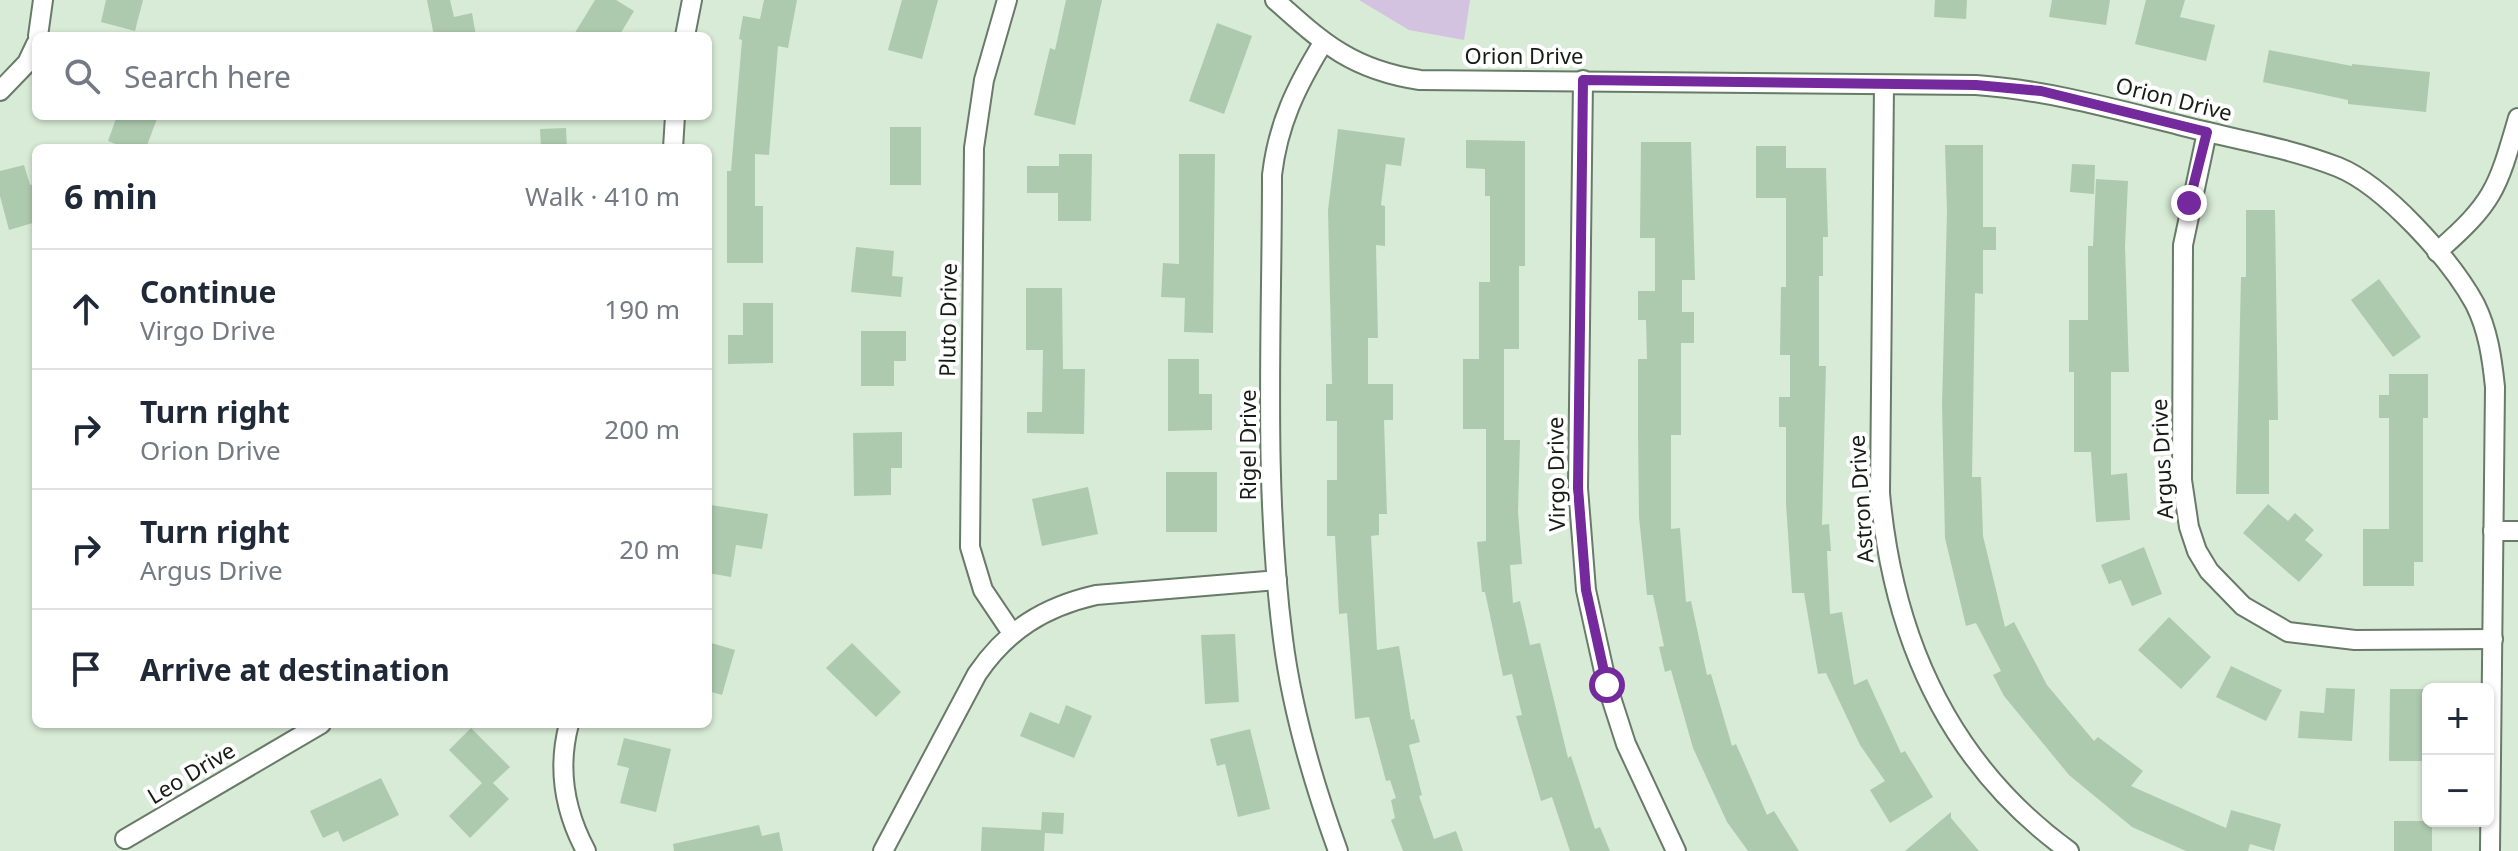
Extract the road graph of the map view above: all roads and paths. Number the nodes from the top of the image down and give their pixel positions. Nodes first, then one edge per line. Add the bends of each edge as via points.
1 (43, 0) edge
2 (692, 0) edge
3 (1007, 0) edge
4 (1275, 0) edge
5 (39, 32) edge
6 (686, 32) edge
7 (1323, 43) junction
8 (32, 52) edge
9 (1583, 80) junction
10 (1884, 85) junction
11 (0, 91) edge
12 (2518, 118) edge
13 (675, 120) edge
14 (2207, 132) junction
15 (673, 144) edge
16 (2437, 252) junction
17 (2493, 531) junction
18 (2518, 531) edge
19 (1277, 580) junction
20 (1012, 633) junction
21 (2493, 639) junction
22 (314, 728) edge
23 (568, 728) edge
24 (125, 839) dead end
25 (586, 851) edge
26 (883, 851) edge
27 (1338, 851) edge
28 (1676, 851) edge
29 (2069, 851) edge
30 (2490, 851) edge

1 - 5 street
2 - 6 street
3 - 20 street, Pluto Drive via 984,80 974,148 970,547 983,590
4 - 7 street, Orion Drive
7 - 9 street, Orion Drive via 1367,69 1420,80
7 - 19 street, Rigel Drive via 1292,93 1275,144 1272,175 1272,500
8 - 11 street
9 - 10 street, Orion Drive
9 - 28 street, Virgo Drive via 1578,488 1586,590 1626,744
10 - 14 street, Orion Drive via 2041,91
10 - 29 street, Astron Drive via 1880,493 1896,598 1912,648 1945,716 1992,780
12 - 16 street via 2487,205
13 - 15 street
14 - 16 street, Orion Drive via 2341,168 2383,197
14 - 21 street, Argus Drive via 2183,245 2182,480 2197,551 2243,606 2288,632 2355,640
16 - 17 street, Orion Drive via 2475,304 2492,356
17 - 18 street
17 - 21 street, Orion Drive
19 - 20 street via 1096,595 1048,610
19 - 27 street, Rigel Drive via 1305,751
20 - 26 street via 977,674
21 - 30 street, Orion Drive
22 - 24 street, Leo Drive
23 - 25 street via 562,774 573,827

